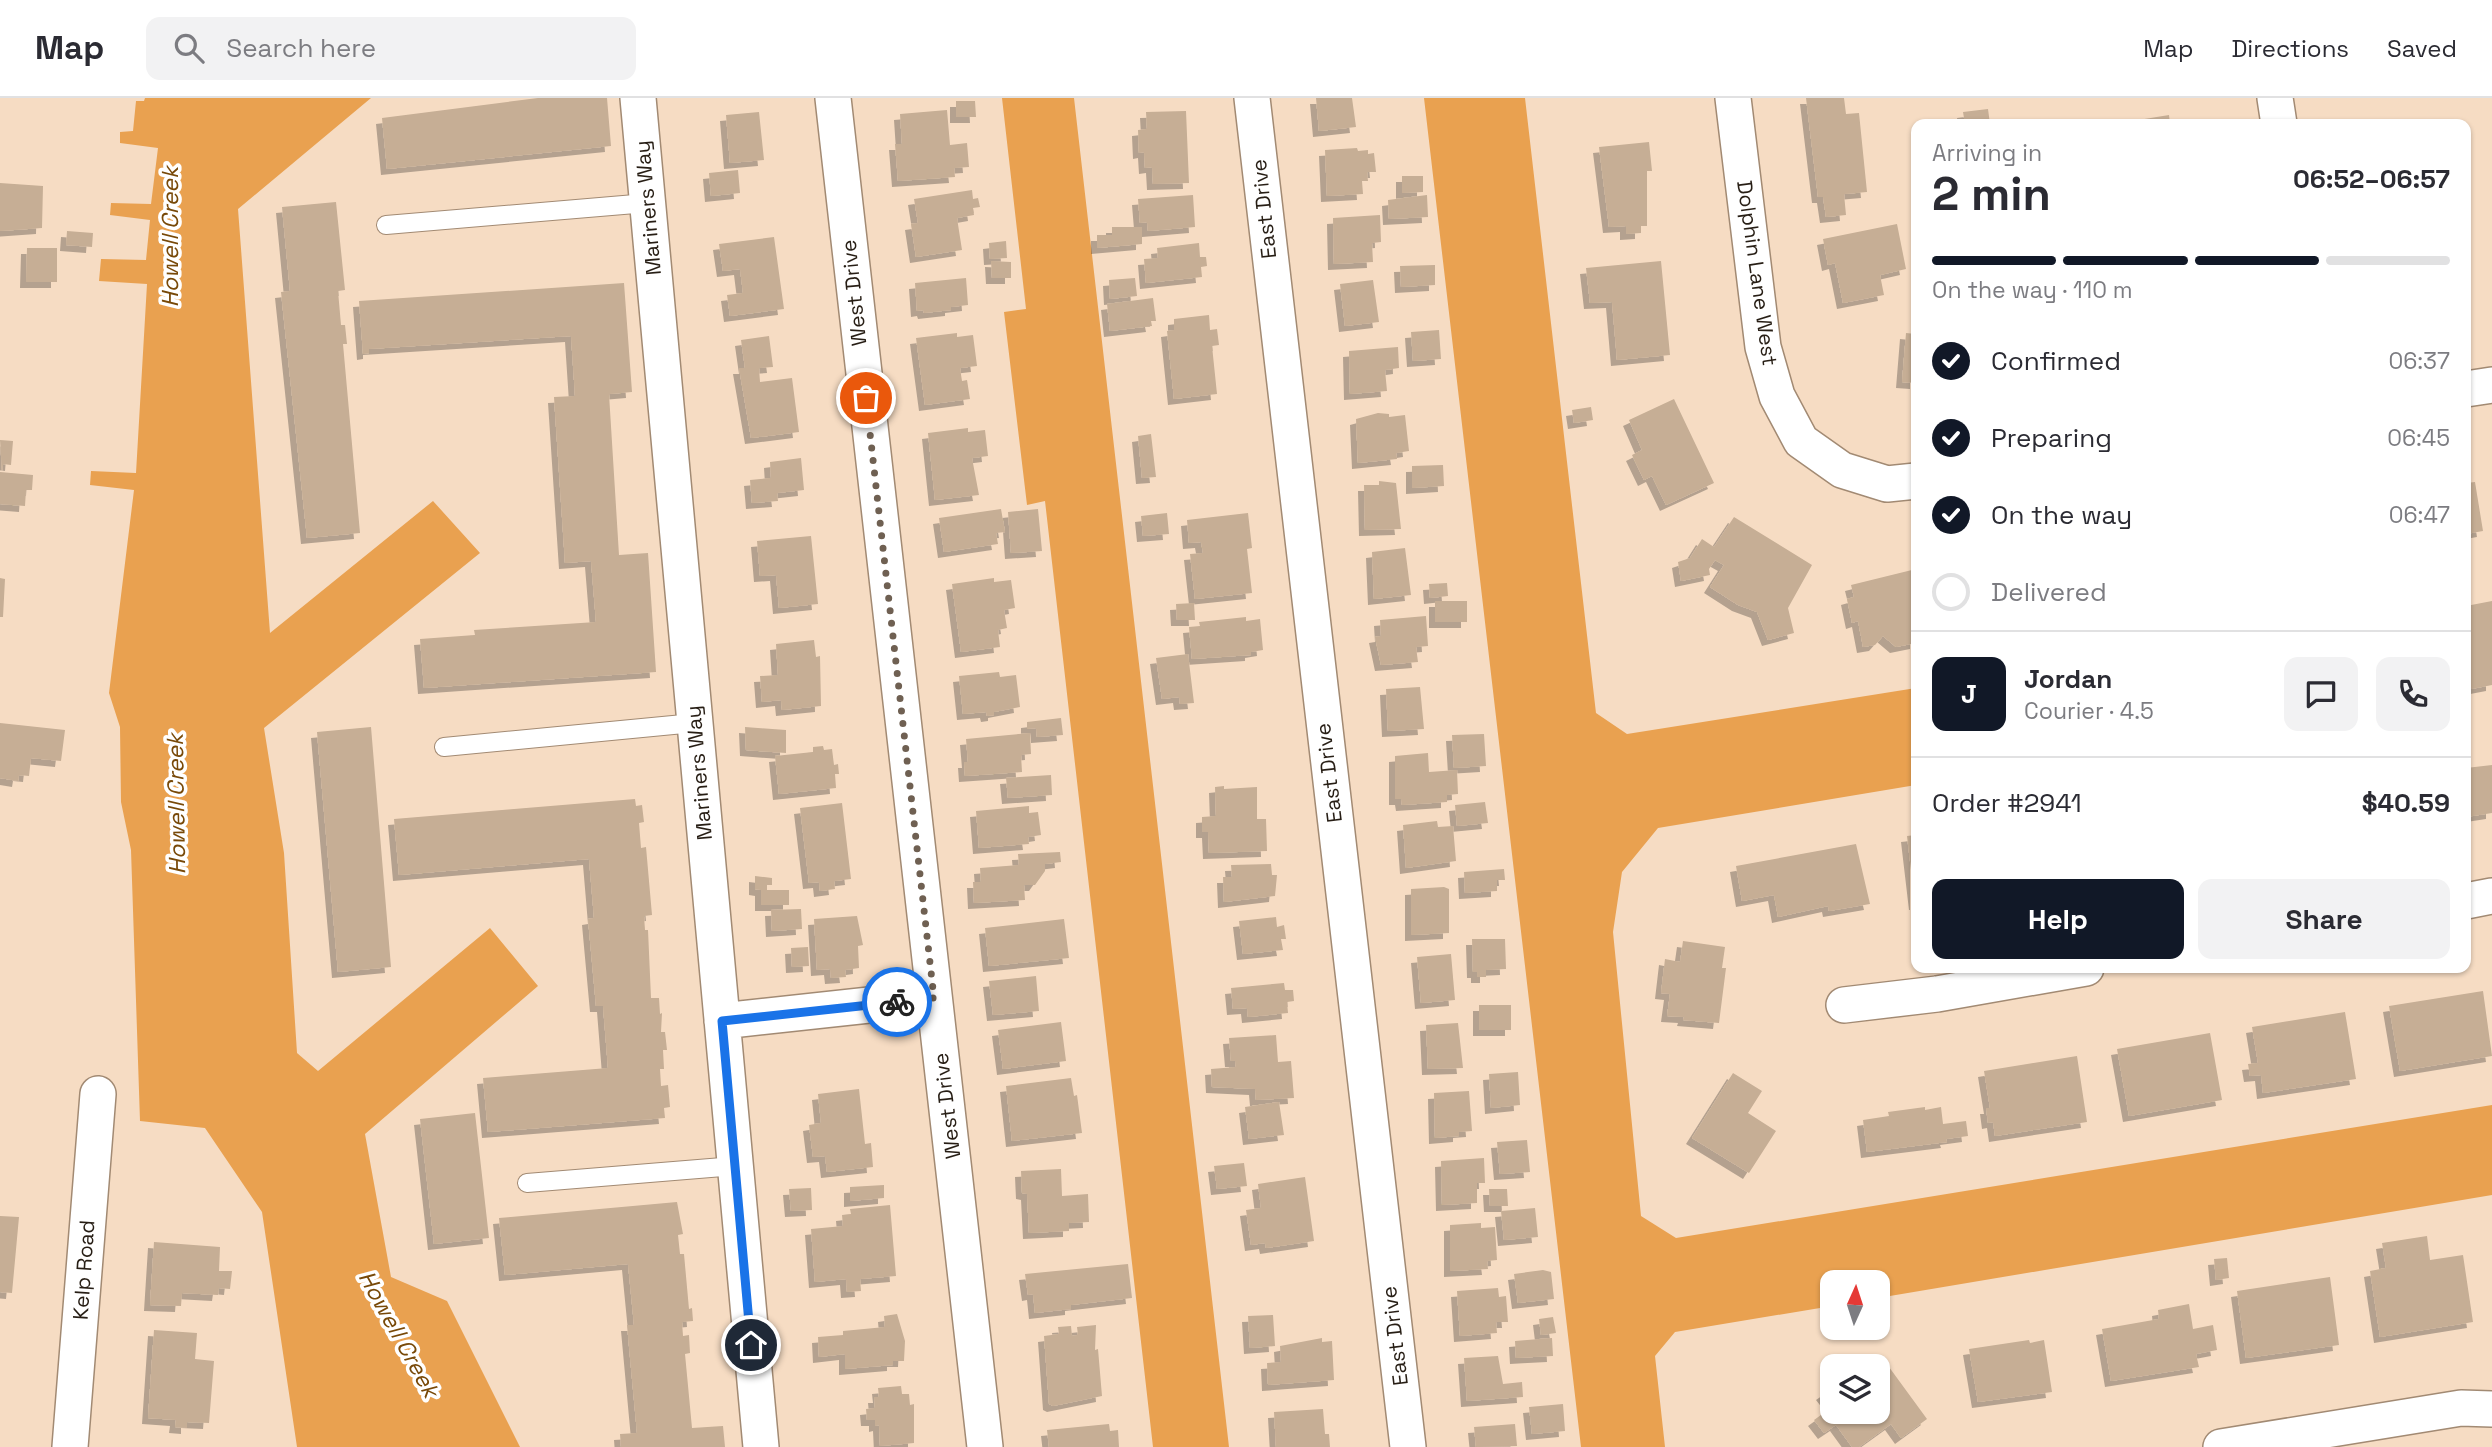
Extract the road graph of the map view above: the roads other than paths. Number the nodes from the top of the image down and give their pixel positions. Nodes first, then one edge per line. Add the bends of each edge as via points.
1 (638, 98) edge
2 (832, 98) edge
3 (1252, 98) edge
4 (1733, 98) edge
5 (2275, 98) edge
6 (2278, 119) edge
7 (647, 203) junction
8 (386, 225) dead end
9 (2492, 385) edge
10 (2471, 388) edge
11 (1911, 482) edge
12 (694, 723) junction
13 (444, 747) dead end
14 (2492, 896) edge
15 (2471, 900) edge
16 (2057, 973) edge
17 (934, 998) junction
18 (1844, 1005) dead end
19 (722, 1021) junction
20 (98, 1094) dead end
21 (735, 1166) junction
22 (527, 1183) dead end
23 (2492, 1409) edge
24 (2285, 1442) edge
25 (70, 1447) edge
26 (761, 1447) edge
27 (985, 1447) edge
28 (1408, 1447) edge
29 (2221, 1447) edge

1 - 7 street, Mariners Way
2 - 17 street, West Drive
3 - 28 street, East Drive
4 - 11 street, Dolphin Lane West via 1763,347 1777,396 1801,441 1842,470 1887,484
5 - 6 street
7 - 8 lane
7 - 12 street, Mariners Way
9 - 10 street
12 - 13 lane
12 - 19 street, Mariners Way
14 - 15 street
16 - 18 street
17 - 19 street
17 - 27 street, West Drive
19 - 21 street, Mariners Way
20 - 25 street, Kelp Road
21 - 22 lane
21 - 26 street, Mariners Way
23 - 24 street via 2461,1408
24 - 29 street

